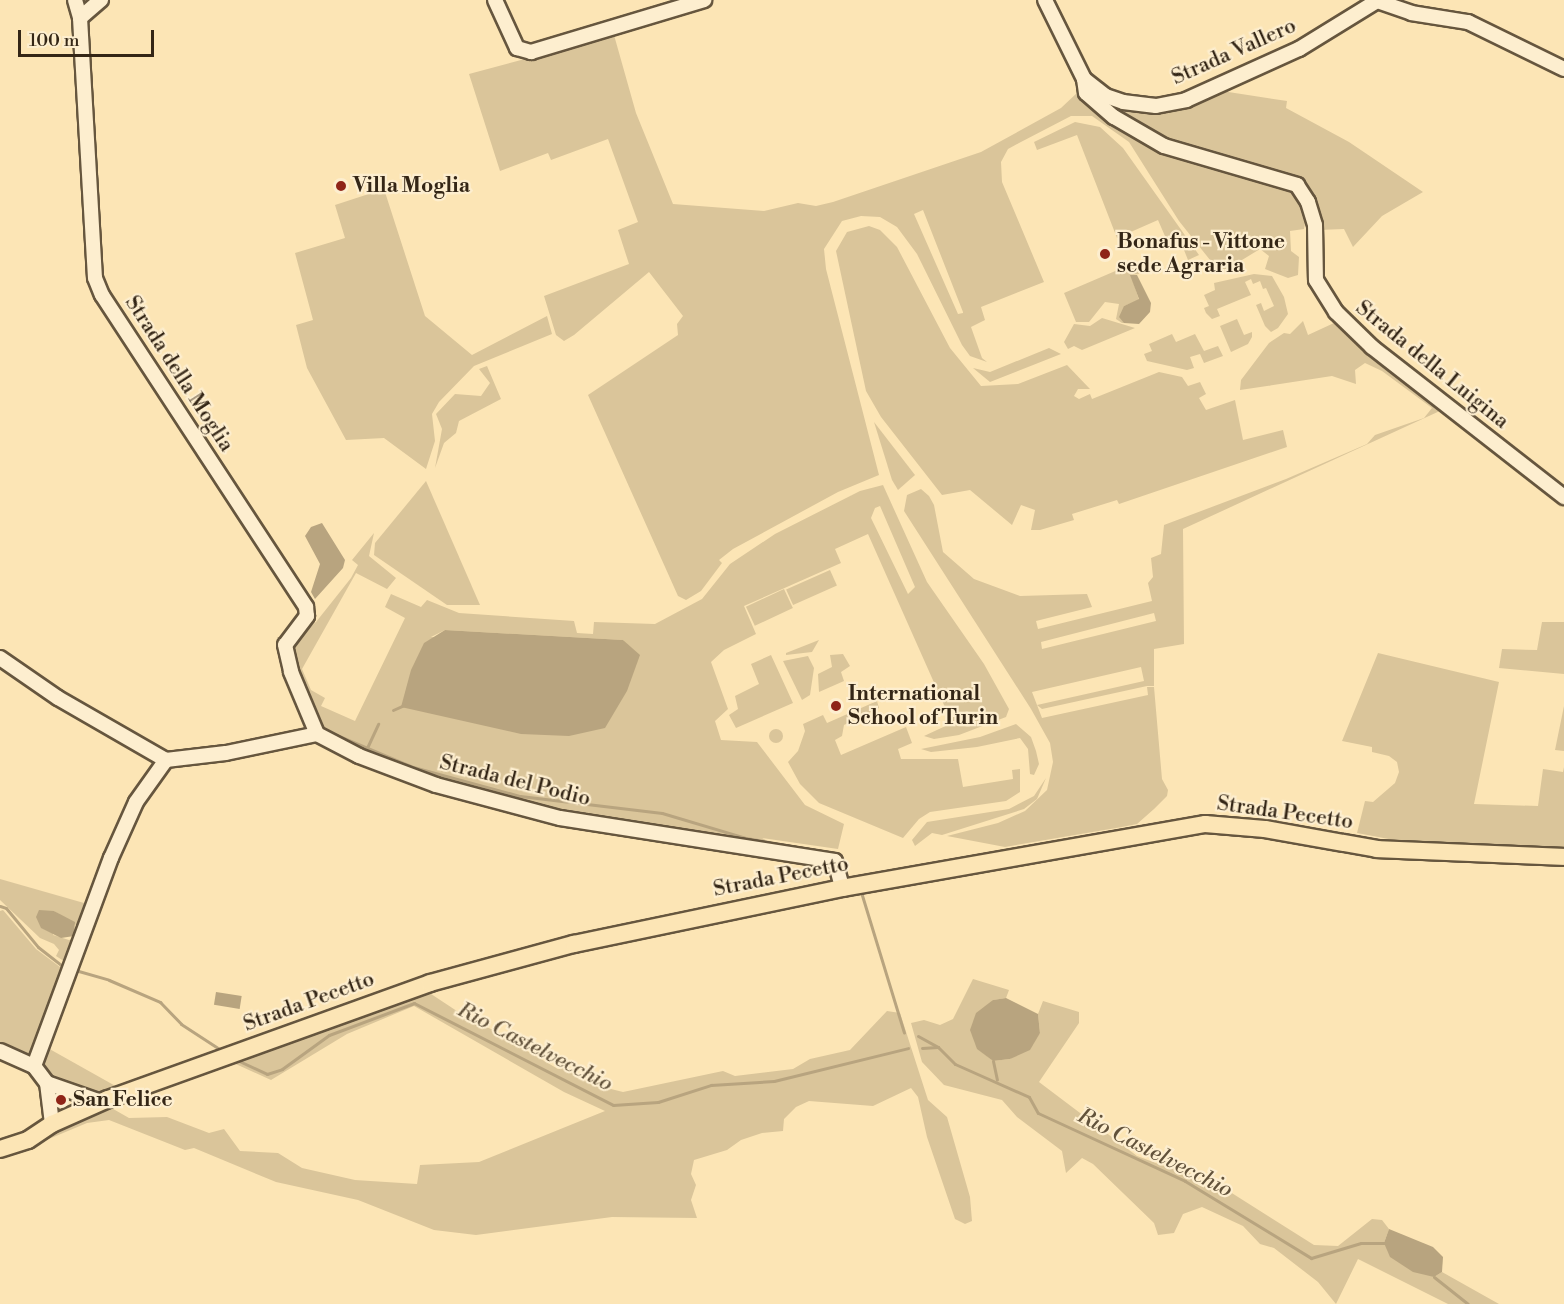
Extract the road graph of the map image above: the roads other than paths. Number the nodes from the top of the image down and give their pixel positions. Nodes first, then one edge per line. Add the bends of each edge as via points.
1 (75, 0) edge
2 (101, 0) edge
3 (495, 0) edge
4 (704, 0) edge
5 (1045, 0) edge
6 (80, 18) junction
7 (1564, 69) edge
8 (1084, 79) junction
9 (1564, 497) edge
10 (0, 658) edge
11 (317, 734) junction
12 (165, 760) junction
13 (1564, 857) edge
14 (842, 888) junction
15 (0, 1051) edge
16 (34, 1066) junction
17 (47, 1083) junction
18 (101, 1102) junction
19 (52, 1124) junction
20 (0, 1149) edge

1 - 6 street, Strada della Moglia
2 - 6 street
3 - 4 street via 517,48 531,52
5 - 8 street, Strada della Luigina
6 - 11 street, Strada della Moglia via 95,278 102,296 306,607 307,616 285,645 291,672
7 - 8 street, Strada Vallero via 1468,22 1411,13 1377,1 1299,49 1186,100 1156,106 1123,102 1106,96
8 - 9 street, Strada della Luigina via 1084,89 1091,98 1152,141 1297,185 1308,202 1315,225 1316,280 1336,312 1372,347
10 - 12 street via 58,699
11 - 12 street via 207,757
11 - 14 street, Strada del Podio via 359,756 436,785 560,818 836,861
12 - 16 street via 136,802 111,858
13 - 14 main road, Strada Pecetto via 1377,849 1205,824
14 - 18 main road, Strada Pecetto via 585,941 430,983
15 - 16 street
16 - 17 street
17 - 18 street
17 - 19 street
18 - 19 main road, Strada Pecetto
19 - 20 main road, Strada Pecetto via 38,1135

